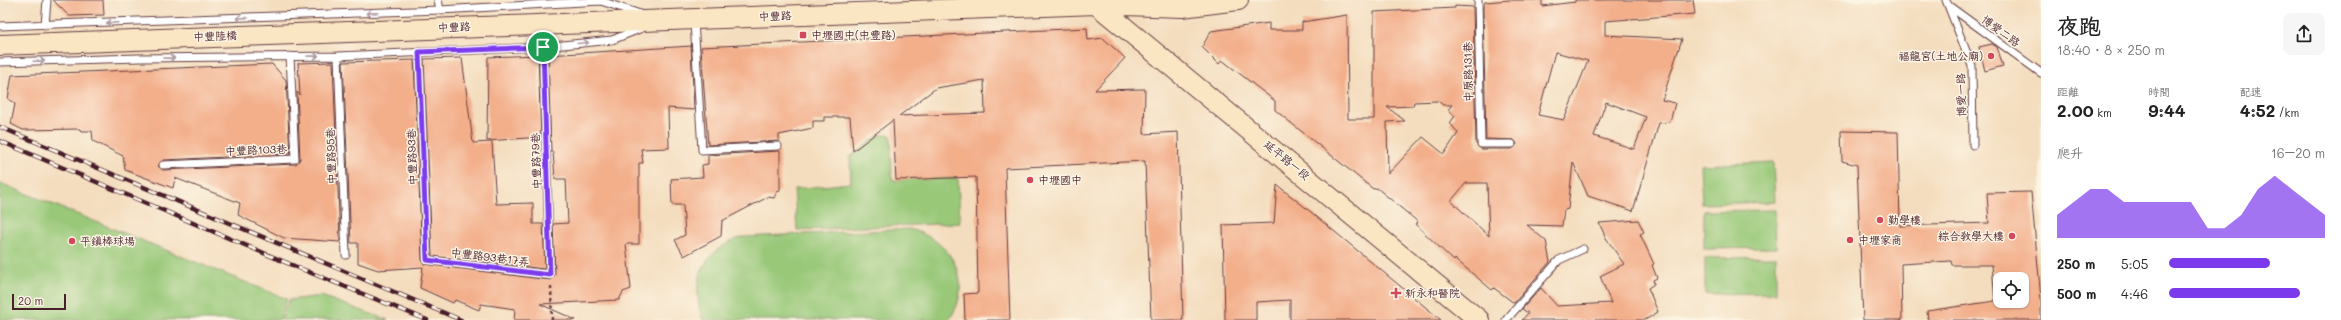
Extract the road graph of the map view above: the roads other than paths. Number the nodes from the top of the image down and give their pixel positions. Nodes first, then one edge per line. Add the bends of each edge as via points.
1 (47, 0) edge
2 (438, 0) edge
3 (1238, 0) edge
4 (1478, 0) edge
5 (1096, 2) edge
6 (1947, 3) edge
7 (440, 10) junction
8 (694, 19) junction
9 (659, 20) junction
10 (0, 26) edge
11 (45, 26) junction
12 (430, 27) joint
13 (0, 45) edge
14 (543, 47) junction
15 (419, 52) junction
16 (290, 56) junction
17 (338, 56) junction
18 (0, 62) edge
19 (2041, 73) edge
20 (1512, 144) dead end
21 (778, 146) dead end
22 (1973, 146) dead end
23 (162, 164) dead end
24 (1583, 249) dead end
25 (346, 255) dead end
26 (427, 260) joint
27 (550, 275) joint
28 (1479, 320) edge
29 (1506, 320) edge

1 - 11 lane
2 - 7 lane
3 - 5 main road, 中豐路 via 1182,7
4 - 20 lane, 中原路131巷 via 1480,144
5 - 8 main road, 中豐路
5 - 28 main road, 延平路一段
6 - 19 lane, 博愛二路
6 - 22 lane, 博愛一路 via 1972,66
7 - 9 lane via 601,1
7 -> 11 lane
8 - 9 main road, 中豐路
8 - 21 lane via 702,150
9 - 12 main road, 中豐路
14 -> 9 lane via 612,40
10 - 11 lane
12 - 13 main road, 中豐陸橋
14 - 15 lane
14 - 27 lane, 中豐路79巷
15 - 17 lane
15 - 26 lane, 中豐路93巷
16 -> 17 lane
18 -> 16 lane
16 - 23 lane, 中豐路103巷 via 295,160
17 - 25 lane, 中豐路95巷
24 - 29 lane via 1559,260
26 - 27 lane, 中豐路93巷17弄

